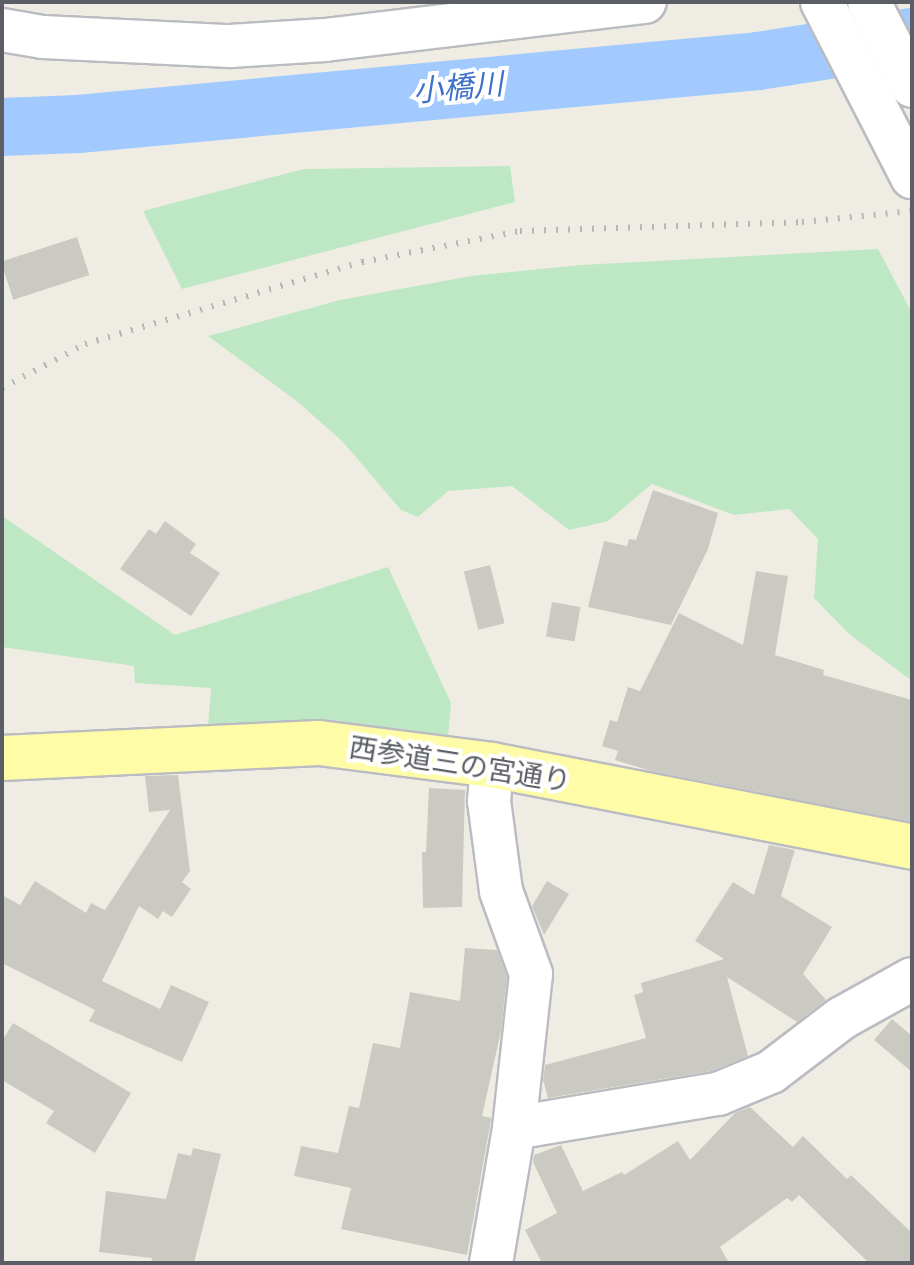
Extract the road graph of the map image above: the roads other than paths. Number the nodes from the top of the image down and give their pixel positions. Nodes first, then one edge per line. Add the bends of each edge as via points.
1 (645, 2) edge
2 (822, 2) edge
3 (869, 2) edge
4 (2, 30) edge
5 (912, 86) edge
6 (912, 177) edge
7 (2, 758) edge
8 (492, 765) junction
9 (912, 847) edge
10 (912, 979) edge
11 (514, 1128) junction
12 (491, 1263) edge

1 - 4 street via 325,40 230,46 43,37
2 - 6 street
3 - 5 street
7 - 8 main road, 西参道三の宮通り via 319,743
8 - 9 main road, 西参道三の宮通り
8 - 11 street via 489,801 501,891 531,974
10 - 11 street via 842,1018 771,1072 718,1094
11 - 12 street

